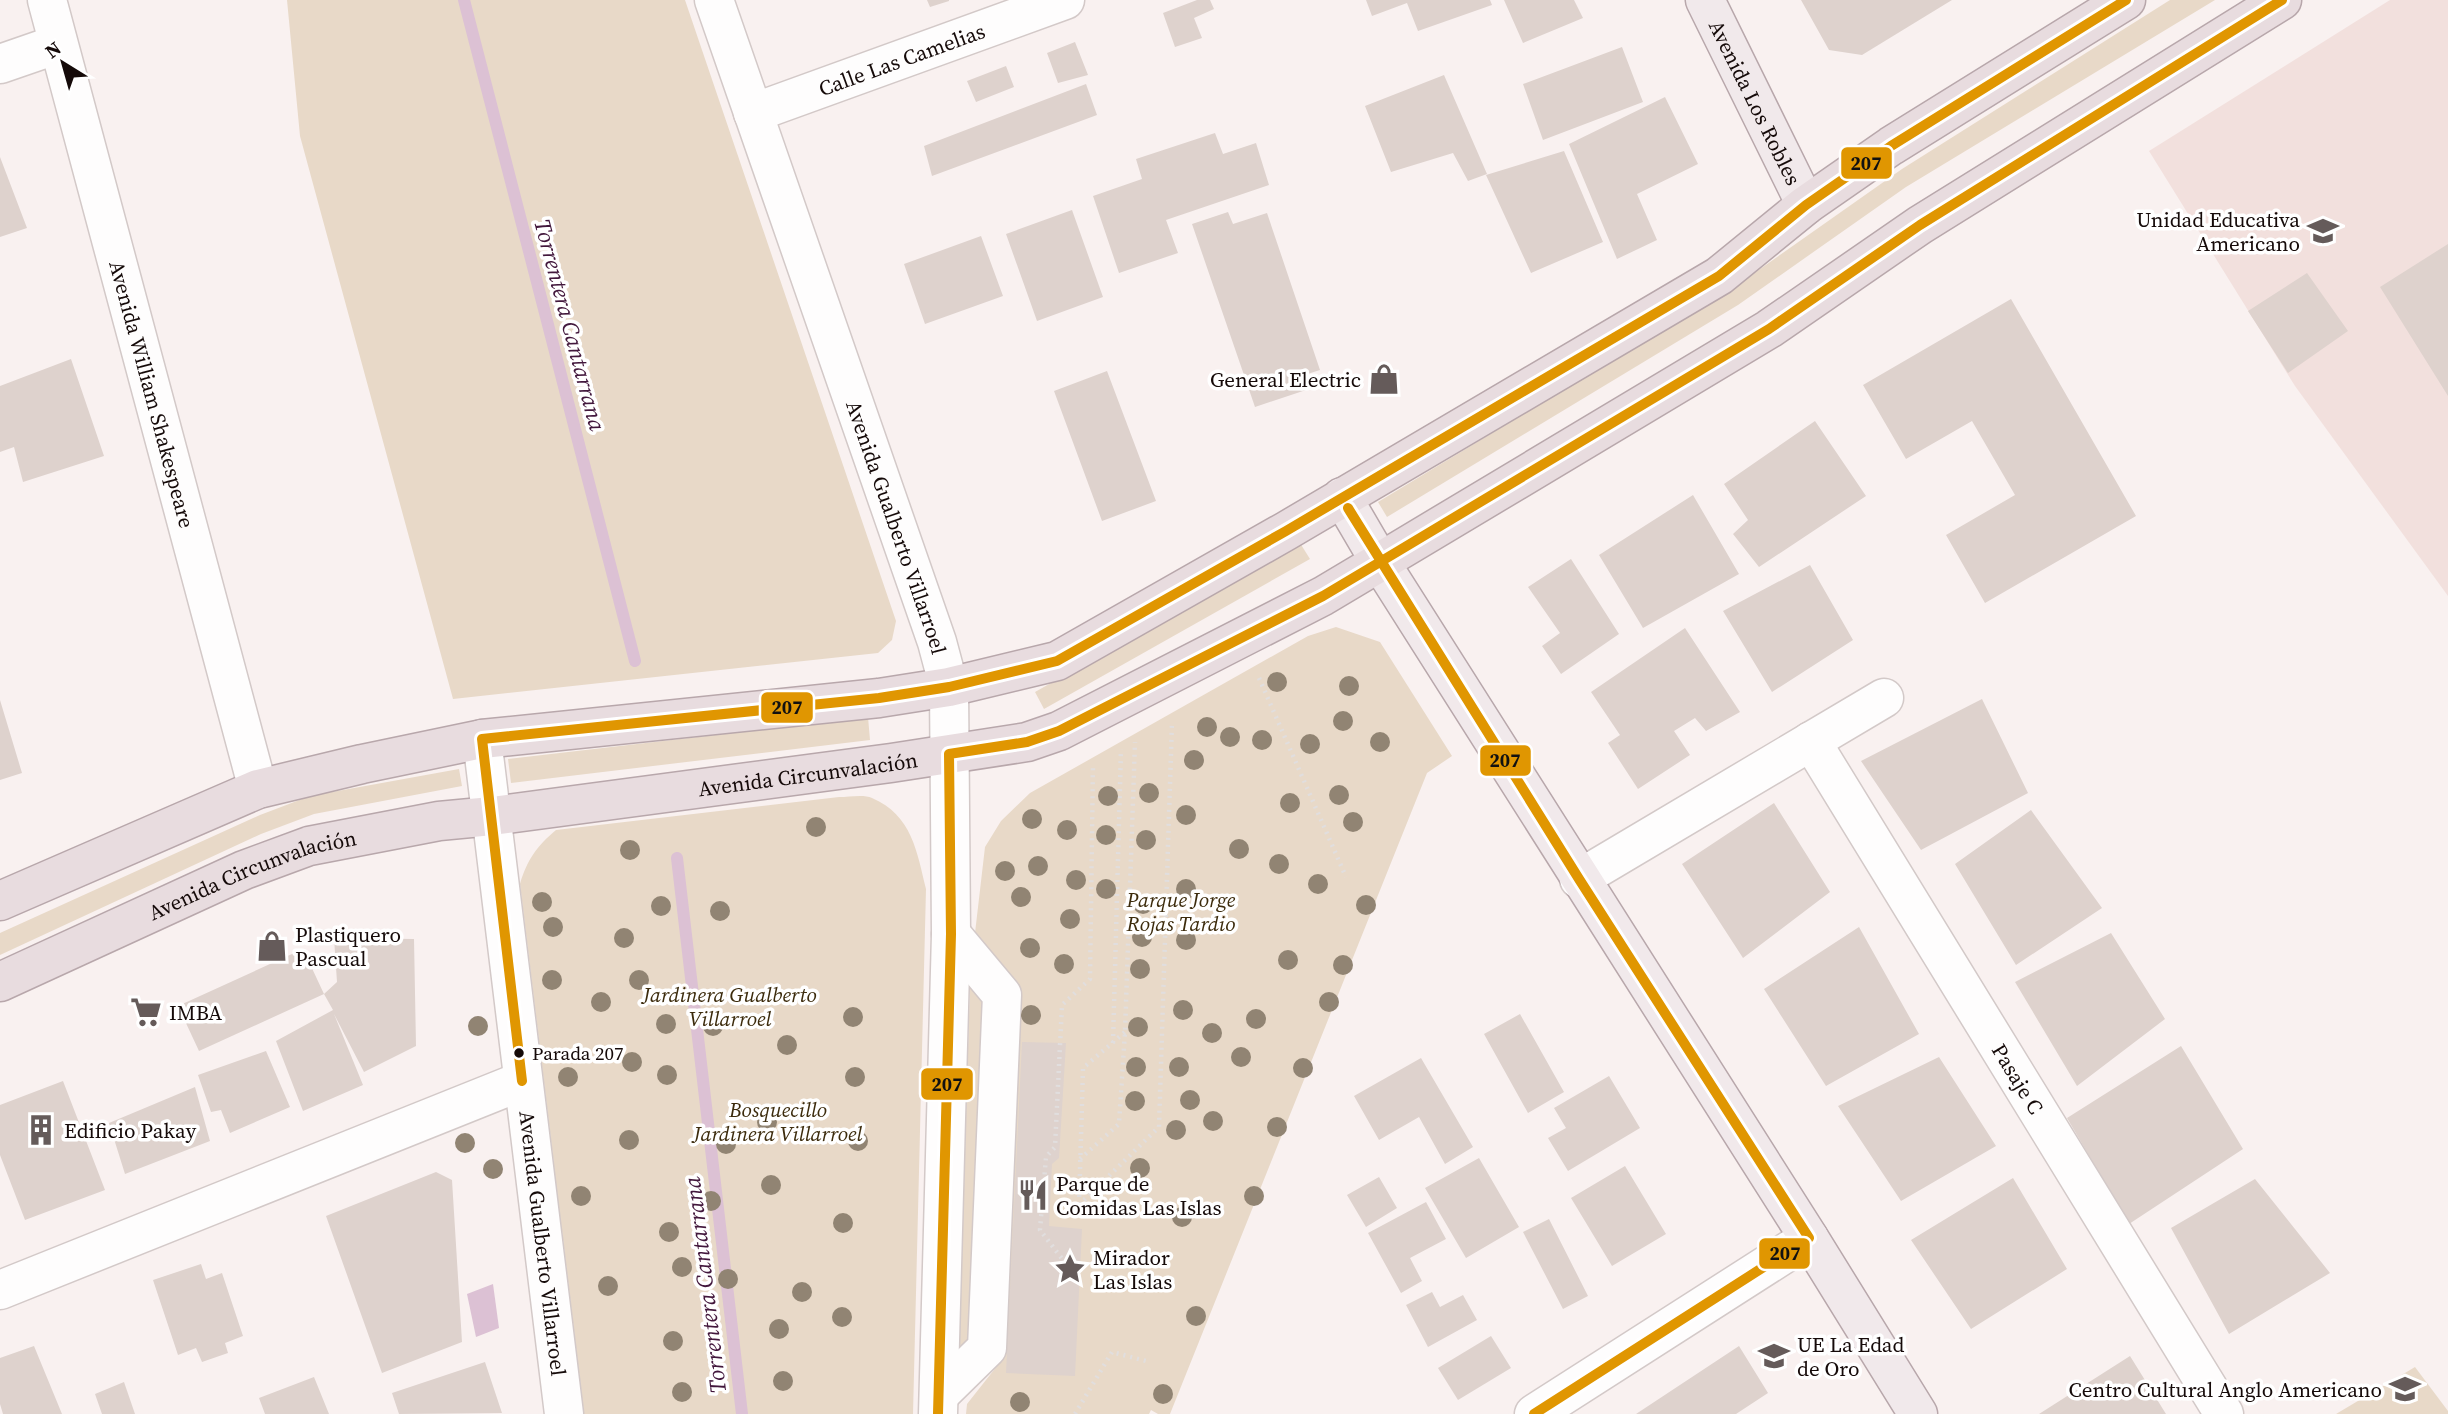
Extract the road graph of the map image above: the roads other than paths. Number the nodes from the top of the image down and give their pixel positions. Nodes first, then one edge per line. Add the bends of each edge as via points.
1 (47, 0) edge
2 (714, 0) edge
3 (1705, 0) edge
4 (2126, 0) edge
5 (2282, 0) edge
6 (1053, 2) edge
7 (58, 44) junction
8 (0, 64) edge
9 (753, 113) junction
10 (1806, 205) junction
11 (1342, 497) junction
12 (1380, 562) junction
13 (949, 687) junction
14 (1884, 698) dead end
15 (482, 739) junction
16 (1811, 741) junction
17 (949, 754) junction
18 (258, 789) junction
19 (492, 816) junction
20 (1579, 879) junction
21 (0, 901) edge
22 (951, 934) junction
23 (0, 982) edge
24 (522, 1081) junction
25 (1809, 1238) junction
26 (0, 1290) edge
27 (938, 1405) edge
28 (564, 1414) edge
29 (1534, 1414) edge
30 (1918, 1414) edge
31 (2224, 1414) edge

1 - 7 street, Avenida William Shakespeare
2 - 9 street, Avenida Gualberto Villarroel
3 - 10 main road, Avenida Los Robles
4 - 10 highway via 1891,146
5 - 12 highway, Avenida Circunvalación via 1920,225 1769,329
6 - 9 street, Calle Las Camelias
7 - 8 street
7 - 18 street, Avenida William Shakespeare
9 - 13 street, Avenida Gualberto Villarroel
10 - 11 highway via 1718,276
11 - 12 main road
11 - 13 highway via 1057,661
12 - 17 highway, Avenida Circunvalación via 1324,596 1059,731
12 - 20 main road
13 - 15 highway
13 - 17 street, Avenida Gualberto Villarroel
14 - 16 street
15 - 18 highway
15 - 19 street, Avenida Gualberto Villarroel
16 - 20 street
16 - 31 street, Pasaje C
17 - 19 highway, Avenida Circunvalación
17 - 22 street, Avenida Gualberto Villarroel
18 - 21 highway
19 - 23 highway, Avenida Circunvalación via 309,845
19 - 24 street, Avenida Gualberto Villarroel
20 - 25 main road
22 - 27 street, Avenida Gualberto Villarroel
22 - 27 street via 1002,995 987,1348
24 - 26 street
24 - 28 street, Avenida Gualberto Villarroel
25 - 29 street
25 - 30 main road

